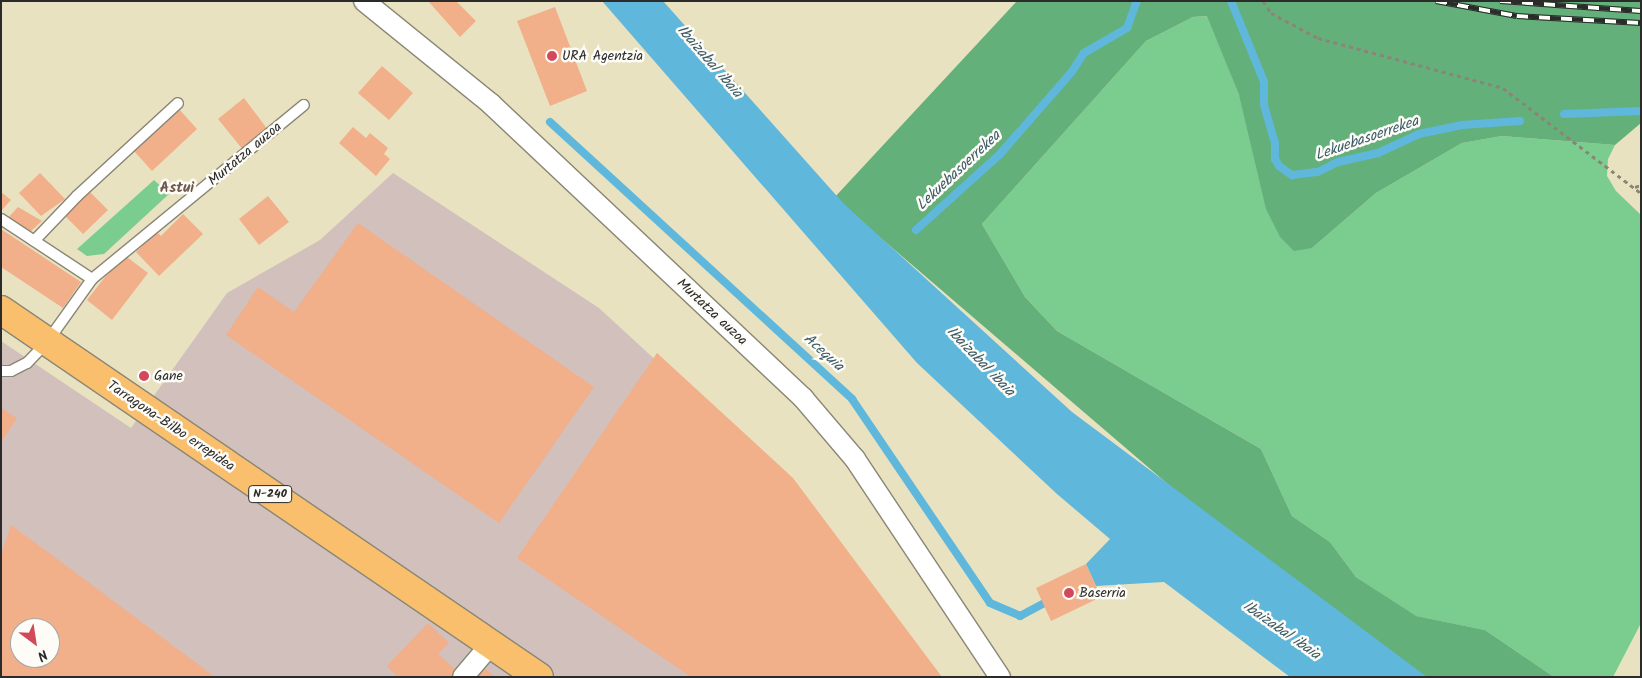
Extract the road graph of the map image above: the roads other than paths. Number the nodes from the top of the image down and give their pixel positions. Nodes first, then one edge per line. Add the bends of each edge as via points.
1 (364, 1) edge
2 (178, 103) dead end
3 (304, 105) dead end
4 (1, 219) edge
5 (34, 241) junction
6 (92, 279) junction
7 (1, 310) edge
8 (47, 342) junction
9 (1, 371) edge
10 (491, 644) junction
11 (463, 677) edge
12 (539, 677) edge
13 (1000, 677) edge

1 - 13 street, Murtatza auzoa via 491,104 803,398 855,459
2 - 5 lane via 77,196
3 - 6 lane, Murtatza auzoa via 234,166 120,253
4 - 5 lane
5 - 6 lane
6 - 8 lane, Murtatza auzoa
7 - 8 highway, Tarragona-Bilbo errepidea / N-240
8 - 9 lane, Murtatza auzoa via 27,363 11,371
8 - 10 highway, Tarragona-Bilbo errepidea / N-240
10 - 11 street
10 - 12 highway, Tarragona-Bilbo errepidea / N-240

